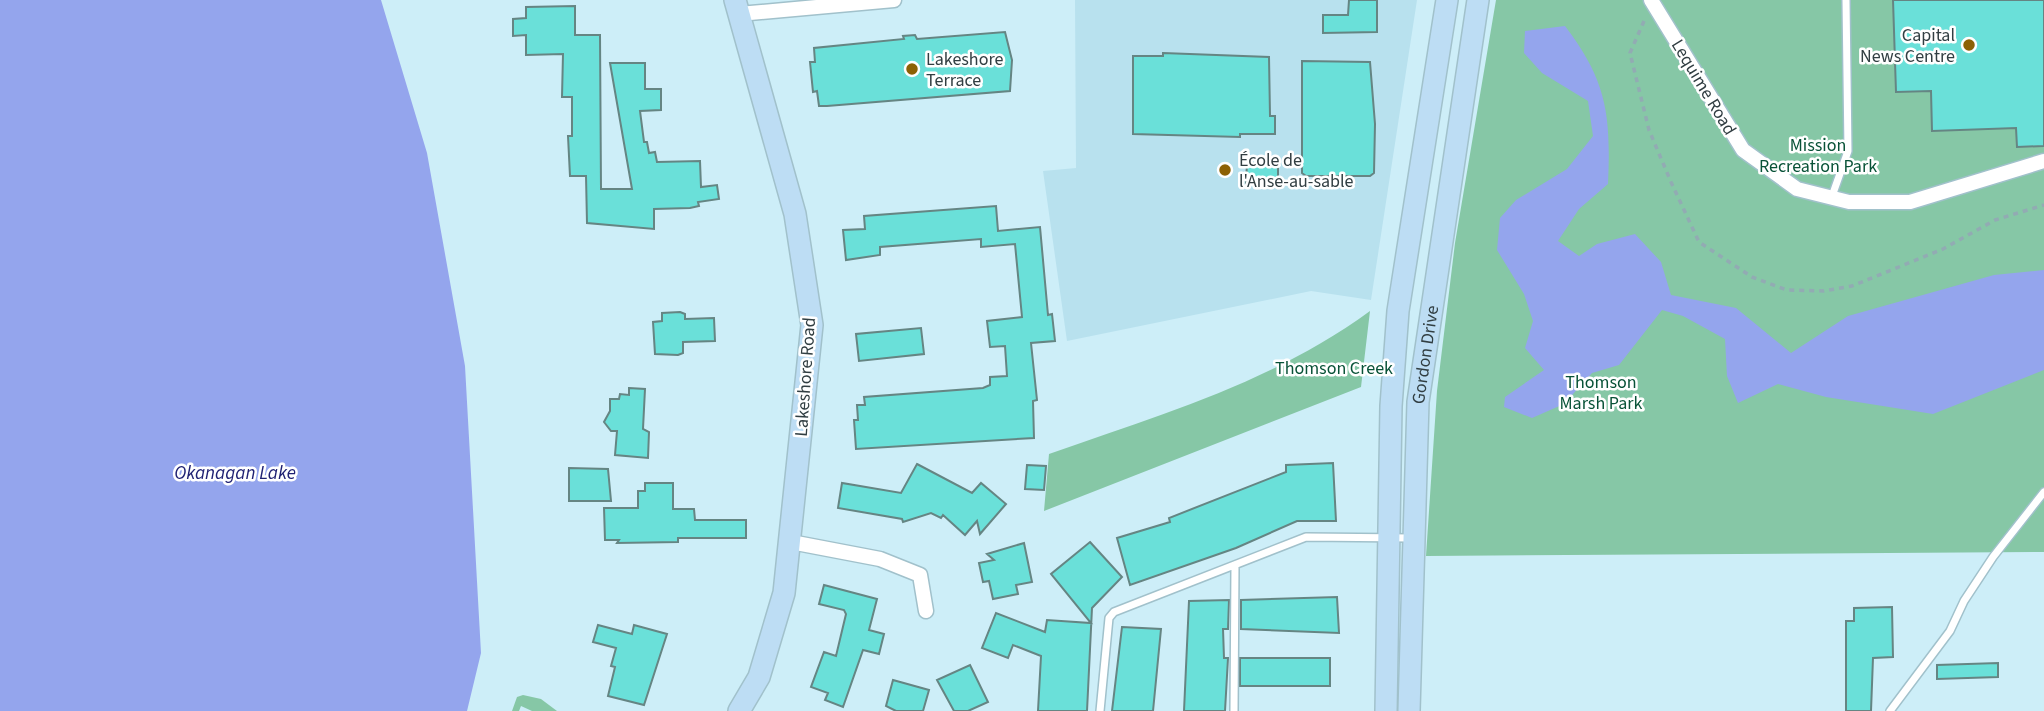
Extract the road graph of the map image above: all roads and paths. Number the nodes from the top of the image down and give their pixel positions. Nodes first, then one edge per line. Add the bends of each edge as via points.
1 (894, 0) edge
2 (1447, 0) edge
3 (1478, 0) edge
4 (1651, 0) edge
5 (1846, 0) edge
6 (737, 7) edge
7 (1644, 21) dead end
8 (2044, 161) edge
9 (1831, 200) junction
10 (2044, 205) edge
11 (2044, 492) edge
12 (1389, 538) junction
13 (1413, 538) junction
14 (791, 542) junction
15 (1235, 565) junction
16 (926, 611) dead end
17 (739, 711) edge
18 (1100, 711) edge
19 (1234, 711) edge
20 (1386, 711) edge
21 (1409, 711) edge
22 (1891, 711) edge

1 - 6 street
2 - 12 main road, Gordon Drive via 1398,311
3 - 13 main road, Gordon Drive via 1418,402
4 - 9 street, Lequime Road via 1743,150 1797,189
5 - 9 lane via 1848,151
6 - 14 main road, Lakeshore Road via 795,214 812,325
7 - 10 path via 1630,53 1649,130 1666,172 1699,242 1752,277 1787,290 1852,286 1943,249 1995,220
8 - 9 street, Lequime Road via 1910,202
11 - 22 lane via 1993,557 1950,631
12 - 13 lane
12 - 15 lane via 1306,537
12 - 20 main road, Gordon Drive
13 - 21 main road, Gordon Drive
14 - 16 street via 880,559 920,575
14 - 17 main road, Lakeshore Road via 784,593 759,677
15 - 18 lane via 1114,612 1109,618
15 - 19 lane

